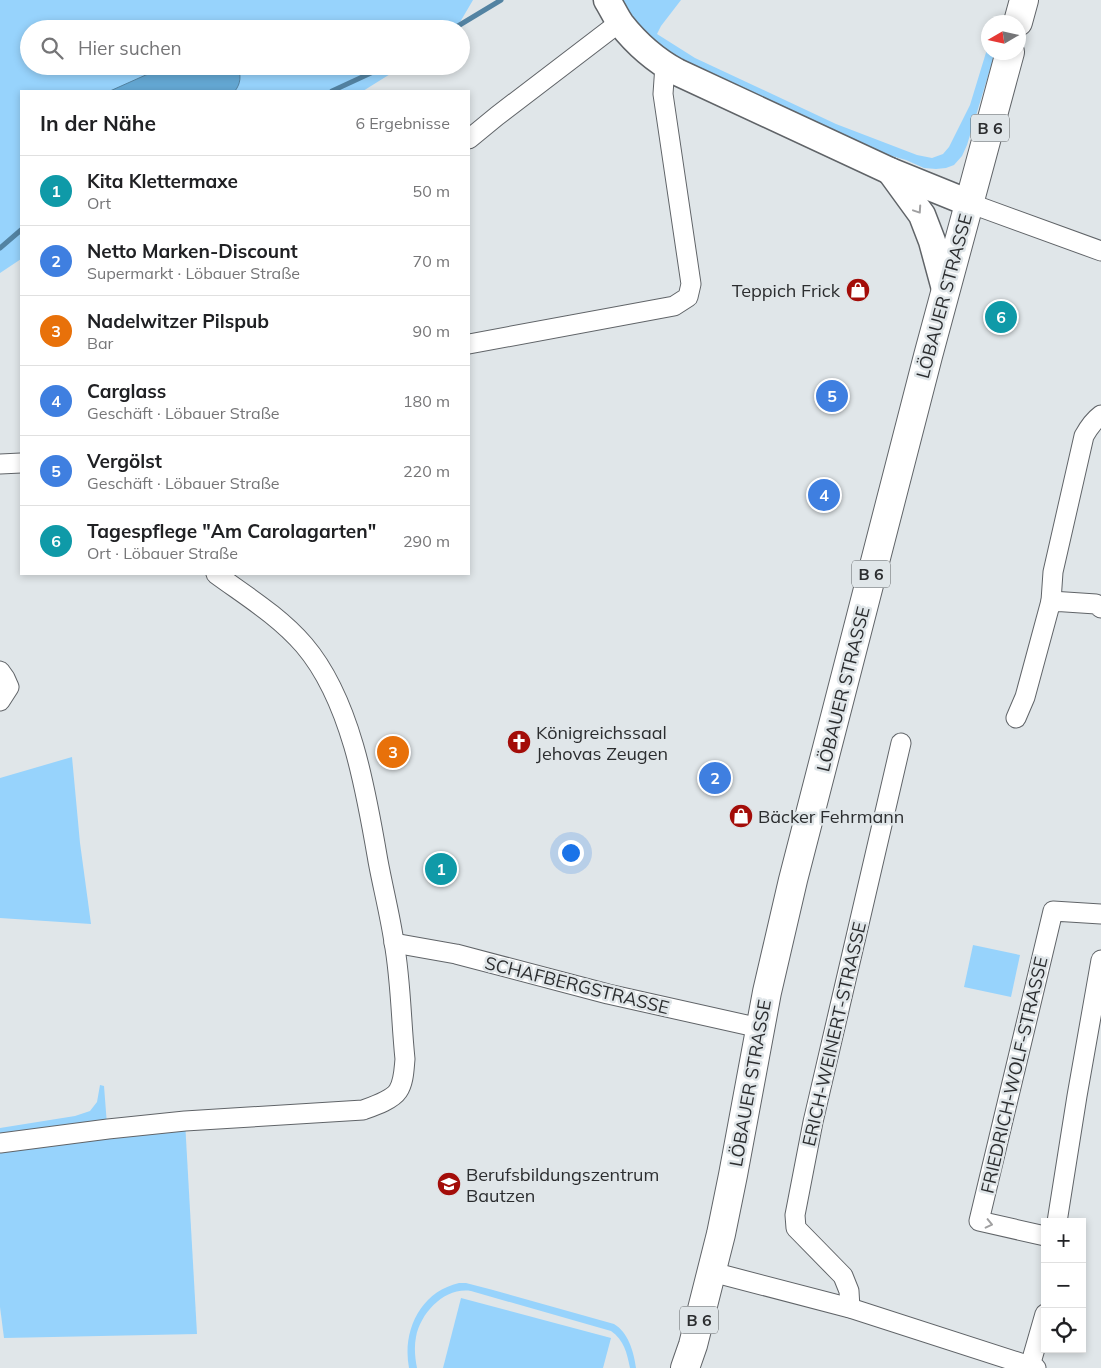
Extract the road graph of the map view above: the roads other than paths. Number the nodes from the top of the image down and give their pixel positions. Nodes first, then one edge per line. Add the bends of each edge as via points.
1 (1024, 0) edge
2 (614, 11) edge
3 (1020, 15) edge
4 (1008, 60) edge
5 (665, 65) junction
6 (470, 138) edge
7 (890, 171) junction
8 (969, 203) junction
9 (1101, 251) edge
10 (946, 289) junction
11 (470, 344) edge
12 (1101, 415) edge
13 (20, 463) edge
14 (0, 464) edge
15 (217, 575) edge
16 (1051, 601) junction
17 (1101, 608) edge
18 (0, 671) edge
19 (0, 700) edge
20 (1016, 718) dead end
21 (901, 743) dead end
22 (1101, 914) edge
23 (394, 943) junction
24 (1101, 960) edge
25 (760, 1028) junction
26 (0, 1143) edge
27 (1059, 1218) edge
28 (1041, 1235) edge
29 (712, 1272) junction
30 (850, 1308) junction
31 (1041, 1332) edge
32 (1033, 1367) edge
33 (685, 1368) edge

1 - 3 main road
2 - 5 main road via 640,45
2 - 6 street
4 - 8 main road, LÖBAUER STRASSE / B 6
5 - 7 main road
5 - 11 street via 663,94 691,284 688,297 674,306
7 - 8 main road
7 -> 10 main road via 922,215
8 - 9 street
8 - 10 main road, LÖBAUER STRASSE / B 6
10 - 25 main road, LÖBAUER STRASSE / B 6 via 793,880
12 - 16 street via 1084,436 1053,572
13 - 14 street
15 - 23 street via 275,616 299,640 321,669 338,700 370,815
16 - 17 street via 1096,604
16 - 20 street via 1025,697
18 - 19 street via 9,687
21 - 30 street, ERICH-WEINERT-STRASSE via 813,1122 795,1215 796,1228 843,1276 849,1291
22 -> 28 street, FRIEDRICH-WOLF-STRASSE via 1053,911 979,1221
23 - 25 street, SCHAFBERGSTRASSE via 456,954 608,994
23 - 26 street via 404,1076 398,1091 381,1104 364,1110 184,1122
24 - 27 street via 1076,1096
25 - 29 main road, LÖBAUER STRASSE / B 6 via 730,1194
29 - 30 street
29 - 33 main road, B 6
30 - 32 street
31 - 32 street

